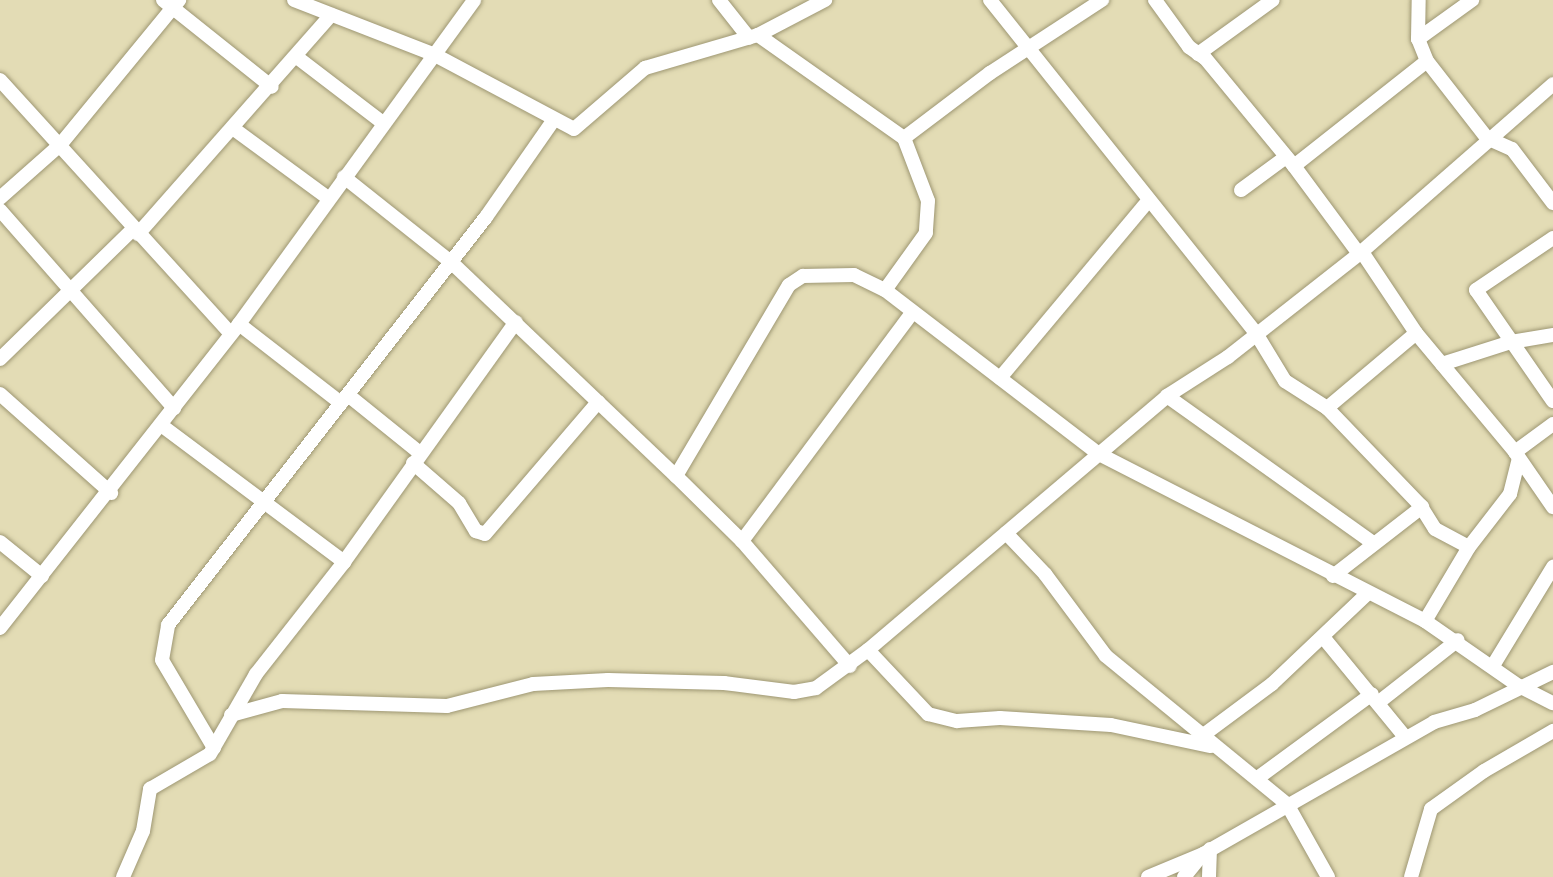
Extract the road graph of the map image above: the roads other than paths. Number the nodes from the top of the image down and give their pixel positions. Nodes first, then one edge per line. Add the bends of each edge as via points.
1 (294, 0) edge
2 (474, 0) edge
3 (719, 0) edge
4 (825, 0) edge
5 (990, 0) edge
6 (1102, 0) edge
7 (1155, 0) edge
8 (1273, 0) edge
9 (1419, 0) edge
10 (1472, 0) edge
11 (172, 3) edge
12 (331, 15) junction
13 (754, 36) junction
14 (1418, 39) junction
15 (1028, 48) junction
16 (1198, 54) junction
17 (435, 55) junction
18 (298, 58) junction
19 (1427, 61) junction
20 (0, 80) edge
21 (1553, 84) edge
22 (272, 87) junction
23 (553, 121) junction
24 (383, 123) junction
25 (234, 129) junction
26 (904, 138) junction
27 (1487, 138) junction
28 (60, 145) junction
29 (1290, 161) junction
30 (344, 177) junction
31 (1241, 190) dead end
32 (0, 198) edge
33 (328, 198) junction
34 (1149, 200) junction
35 (1553, 203) edge
36 (0, 210) edge
37 (136, 231) junction
38 (1553, 238) edge
39 (1361, 253) junction
40 (451, 262) junction
41 (66, 290) junction
42 (885, 290) junction
43 (911, 314) junction
44 (516, 322) junction
45 (235, 329) junction
46 (1416, 333) junction
47 (1257, 335) junction
48 (1553, 335) edge
49 (1511, 342) junction
50 (0, 359) edge
51 (1442, 364) junction
52 (1000, 378) junction
53 (0, 394) edge
54 (1167, 396) junction
55 (344, 399) junction
56 (1553, 401) edge
57 (598, 402) junction
58 (174, 408) junction
59 (1327, 408) junction
60 (1553, 424) edge
61 (161, 425) junction
62 (1099, 454) junction
63 (1517, 455) junction
64 (417, 458) junction
65 (676, 476) junction
66 (111, 493) junction
67 (261, 504) junction
68 (1422, 507) junction
69 (1553, 507) edge
70 (1006, 533) junction
71 (742, 541) junction
72 (0, 542) edge
73 (1373, 543) junction
74 (1469, 547) junction
75 (344, 562) junction
76 (1553, 567) edge
77 (42, 576) junction
78 (1333, 576) junction
79 (1367, 594) junction
80 (1425, 621) junction
81 (0, 628) edge
82 (1323, 637) junction
83 (1458, 640) junction
84 (868, 650) junction
85 (1494, 664) junction
86 (850, 666) junction
87 (1553, 672) edge
88 (1519, 686) junction
89 (1376, 698) junction
90 (1553, 703) edge
91 (231, 715) junction
92 (1553, 731) edge
93 (1202, 736) junction
94 (1405, 737) junction
95 (1215, 747) junction
96 (214, 748) junction
97 (1259, 777) junction
98 (1287, 804) junction
99 (1207, 851) junction
100 (123, 877) edge
101 (1148, 877) edge
102 (1184, 877) edge
103 (1209, 877) edge
104 (1328, 877) edge
105 (1411, 877) edge

1 - 12 street
2 - 17 street
3 - 13 street
4 - 13 street
5 - 15 street
6 - 15 street
7 - 16 street
8 - 16 street
9 - 14 street
10 - 14 street
11 - 22 street
11 - 28 street
12 - 17 street
12 - 18 street
13 - 23 street via 645,68 574,129
13 - 26 street
14 - 19 street
15 - 26 street
15 - 34 street
16 - 29 street
17 - 23 street
17 - 24 street
18 - 22 street
18 - 24 street
19 - 27 street
19 - 29 street
20 - 28 street
21 - 27 street
22 - 25 street
23 - 40 street
24 - 30 street
25 - 33 street
25 - 37 street
26 - 42 street via 928,201 926,233
27 - 35 street via 1512,149
27 - 39 street
28 - 32 street
28 - 37 street
29 - 31 street
29 - 39 street
30 - 33 street
30 - 40 street
33 - 45 street
34 - 47 street
34 - 52 street
36 - 41 street
37 - 41 street
37 - 45 street
38 - 49 street via 1476,290
39 - 46 street
39 - 47 street
40 - 44 street
40 - 55 street
41 - 50 street
41 - 58 street
42 - 43 street
42 - 65 street via 854,275 795,279
43 - 52 street
43 - 71 street
44 - 57 street
44 - 64 street
45 - 55 street
45 - 58 street
46 - 51 street
46 - 59 street
47 - 54 street
47 - 59 street via 1285,381
48 - 49 street
49 - 51 street
49 - 56 street
51 - 63 street
52 - 62 street
53 - 66 street
54 - 62 street
54 - 73 street
55 - 64 street
55 - 67 street
57 - 64 street via 485,534 476,531 459,503
57 - 65 street
58 - 61 street
59 - 68 street
60 - 63 street
61 - 66 street
61 - 67 street
62 - 70 street
62 - 78 street
63 - 69 street
63 - 74 street via 1510,494
64 - 75 street
65 - 71 street
66 - 77 street
67 - 75 street
67 - 96 street via 168,625 162,646 169,675
68 - 73 street
68 - 74 street via 1435,529
70 - 84 street
70 - 93 street via 1045,574 1106,656
71 - 86 street
72 - 77 street
73 - 78 street
74 - 80 street
75 - 91 street via 256,674
76 - 85 street
77 - 81 street
78 - 79 street
79 - 80 street
79 - 82 street
80 - 83 street
82 - 89 street
82 - 93 street via 1272,684
83 - 85 street
83 - 89 street
84 - 86 street
84 - 95 street via 928,714 957,721 1000,718 1111,725
85 - 88 street
86 - 91 street via 805,692 608,680 533,684 447,706 282,701
87 - 88 street
88 - 90 street
88 - 94 street
89 - 94 street
89 - 97 street
91 - 96 street
92 - 105 street via 1431,809
93 - 95 street
94 - 98 street
95 - 97 street
96 - 100 street via 150,789 143,831
97 - 98 street
98 - 99 street
98 - 104 street
99 - 101 street
99 - 102 street
99 - 103 street

